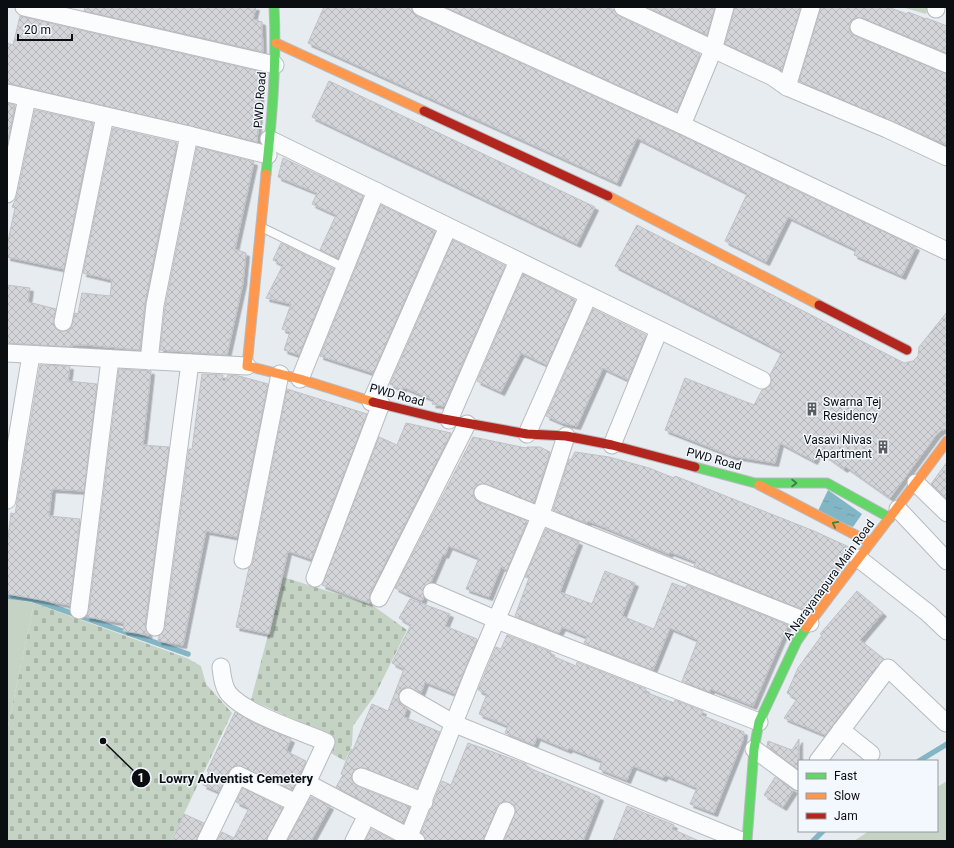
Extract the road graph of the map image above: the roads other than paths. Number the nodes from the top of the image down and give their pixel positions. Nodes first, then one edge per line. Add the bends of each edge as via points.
1 (24, 7) edge
2 (274, 7) edge
3 (422, 7) edge
4 (726, 7) edge
5 (810, 7) edge
6 (630, 9) edge
7 (859, 27) dead end
8 (276, 43) junction
9 (713, 50) junction
10 (947, 64) edge
11 (275, 65) junction
12 (787, 87) junction
13 (7, 93) edge
14 (27, 98) junction
15 (105, 116) junction
16 (682, 126) junction
17 (189, 135) junction
18 (268, 147) junction
19 (947, 157) edge
20 (376, 192) junction
21 (7, 194) edge
22 (261, 227) junction
23 (448, 227) junction
24 (947, 251) edge
25 (518, 261) junction
26 (345, 268) junction
27 (588, 296) junction
28 (62, 322) dead end
29 (659, 330) junction
30 (907, 350) dead end
31 (7, 353) edge
32 (31, 355) junction
33 (110, 359) junction
34 (149, 361) junction
35 (190, 363) junction
36 (247, 366) junction
37 (280, 374) junction
38 (300, 379) junction
39 (762, 380) dead end
40 (376, 403) junction
41 (449, 420) junction
42 (468, 424) junction
43 (527, 434) junction
44 (566, 436) junction
45 (947, 441) edge
46 (612, 445) junction
47 (755, 483) junction
48 (916, 483) junction
49 (483, 493) dead end
50 (7, 500) edge
51 (947, 513) edge
52 (894, 514) junction
53 (540, 517) junction
54 (870, 542) junction
55 (858, 558) junction
56 (243, 560) dead end
57 (947, 561) edge
58 (315, 578) dead end
59 (432, 592) dead end
60 (379, 598) dead end
61 (79, 610) dead end
62 (497, 620) junction
63 (810, 623) junction
64 (155, 627) dead end
65 (947, 631) edge
66 (221, 667) dead end
67 (408, 697) dead end
68 (759, 722) junction
69 (946, 723) edge
70 (455, 724) junction
71 (841, 730) junction
72 (754, 749) junction
73 (871, 754) dead end
74 (819, 760) edge
75 (361, 777) dead end
76 (798, 781) edge
77 (307, 783) junction
78 (424, 802) junction
79 (296, 803) junction
80 (506, 811) dead end
81 (367, 815) junction
82 (411, 840) edge
83 (206, 841) edge
84 (276, 841) edge
85 (354, 841) edge
86 (493, 841) edge
87 (742, 841) edge
88 (747, 841) edge

1 - 11 street
2 - 8 street, PWD Road
3 - 16 street
4 - 9 street
5 - 12 street
6 - 9 street
7 - 10 street
8 - 11 street, PWD Road
8 - 30 street via 625,204
9 - 12 street via 773,76
9 - 16 street
11 - 18 street, PWD Road
12 - 19 street via 887,128
13 - 14 street
14 - 15 street
14 - 21 street
15 - 17 street
15 - 28 street
16 - 24 street
17 - 18 street
17 - 34 street via 155,305
18 - 20 street
18 - 22 street, PWD Road
20 - 23 street
20 - 26 street
22 - 26 lane
22 - 36 street, PWD Road
23 - 25 street
23 - 40 street
25 - 27 street
25 - 41 street
26 - 38 street
27 - 29 street
27 - 43 street
29 - 39 street
29 - 46 street
31 - 32 street
32 - 33 street
32 - 50 street
33 - 34 street
33 - 61 street
34 - 35 street
35 - 36 street
35 - 64 street
36 - 37 street, PWD Road
37 - 38 street, PWD Road
37 - 56 street
38 - 40 street, PWD Road
40 - 41 street, PWD Road
40 - 58 street
41 - 42 street, PWD Road
42 - 43 street, PWD Road
42 - 60 street
43 - 44 street, PWD Road
44 - 46 street, PWD Road
44 - 53 street
45 - 48 street, A Narayanapura Main Road
46 - 47 street, PWD Road
47 -> 52 street, PWD Road via 827,483
54 -> 47 street
48 - 51 street
48 - 52 street, A Narayanapura Main Road
49 - 53 street
52 - 54 street, A Narayanapura Main Road
52 - 57 street
53 - 62 street
53 - 63 street
54 - 55 street, A Narayanapura Main Road
55 - 63 street, A Narayanapura Main Road
55 - 65 street
59 - 62 street
62 - 68 street
62 - 70 street
63 - 68 street, A Narayanapura Main Road via 797,642
66 - 77 street via 228,692 239,703 274,721 326,742
67 - 70 street
68 - 72 street, A Narayanapura Main Road
69 - 71 street via 888,668
70 - 78 street
70 - 87 street
71 - 73 street
71 - 74 street
72 - 76 street
72 - 88 street, A Narayanapura Main Road
75 - 78 street
77 - 79 street
77 - 81 street
78 - 82 street
79 - 83 street via 238,774
79 - 84 street
80 - 86 street
81 - 82 street
81 - 85 street

